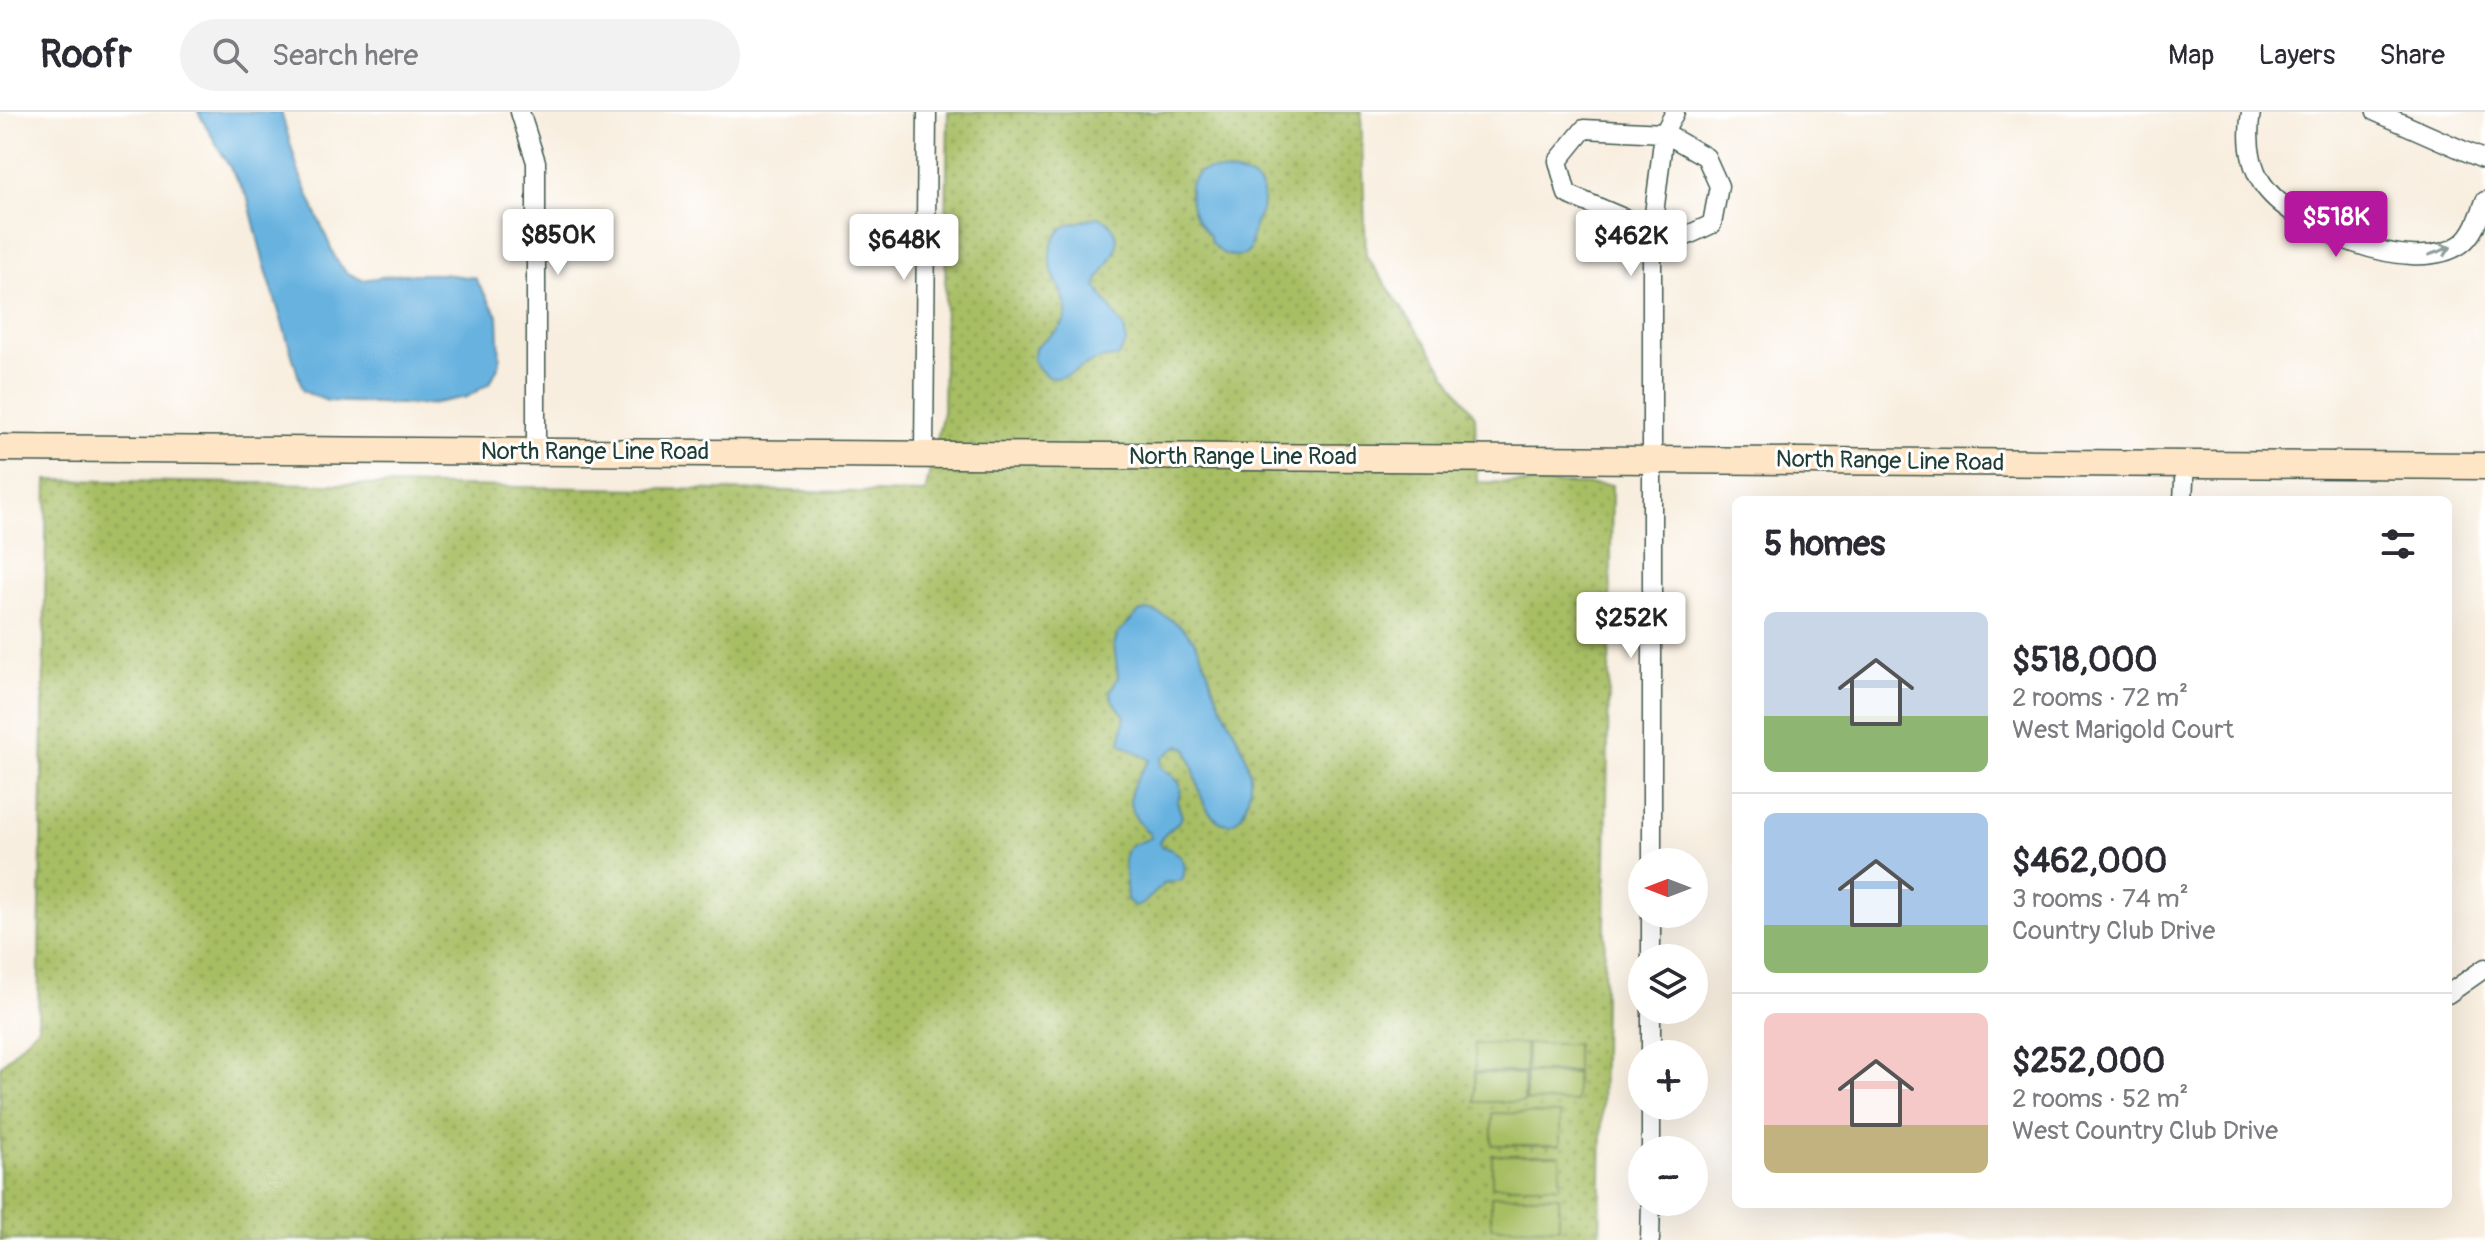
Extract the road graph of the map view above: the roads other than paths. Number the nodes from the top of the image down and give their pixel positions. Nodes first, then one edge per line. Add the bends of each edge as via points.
1 (520, 112) edge
2 (927, 112) edge
3 (1675, 112) edge
4 (2251, 112) edge
5 (2376, 112) edge
6 (1664, 133) junction
7 (2485, 160) edge
8 (2485, 201) edge
9 (1652, 230) junction
10 (0, 448) edge
11 (536, 450) junction
12 (924, 453) junction
13 (1653, 458) junction
14 (2185, 463) junction
15 (2485, 466) edge
16 (2183, 496) edge
17 (1652, 848) edge
18 (2485, 968) edge
19 (2452, 991) edge
20 (1651, 1216) edge
21 (1650, 1240) edge

1 - 11 street via 536,162
2 - 12 street
3 - 6 street
4 -> 8 street via 2250,157 2264,186 2303,219 2344,240 2382,252 2428,256 2461,244
5 - 7 street
6 - 9 street
6 - 9 street via 1706,157 1719,186 1712,224 1686,236
6 - 9 street via 1584,129 1558,161 1567,194
9 - 13 street
10 - 11 street, North Range Line Road
11 - 12 street, North Range Line Road
12 - 13 street, North Range Line Road
13 - 14 street, North Range Line Road
13 - 17 street
14 - 15 street, North Range Line Road
14 - 16 street
18 - 19 street
20 - 21 street

